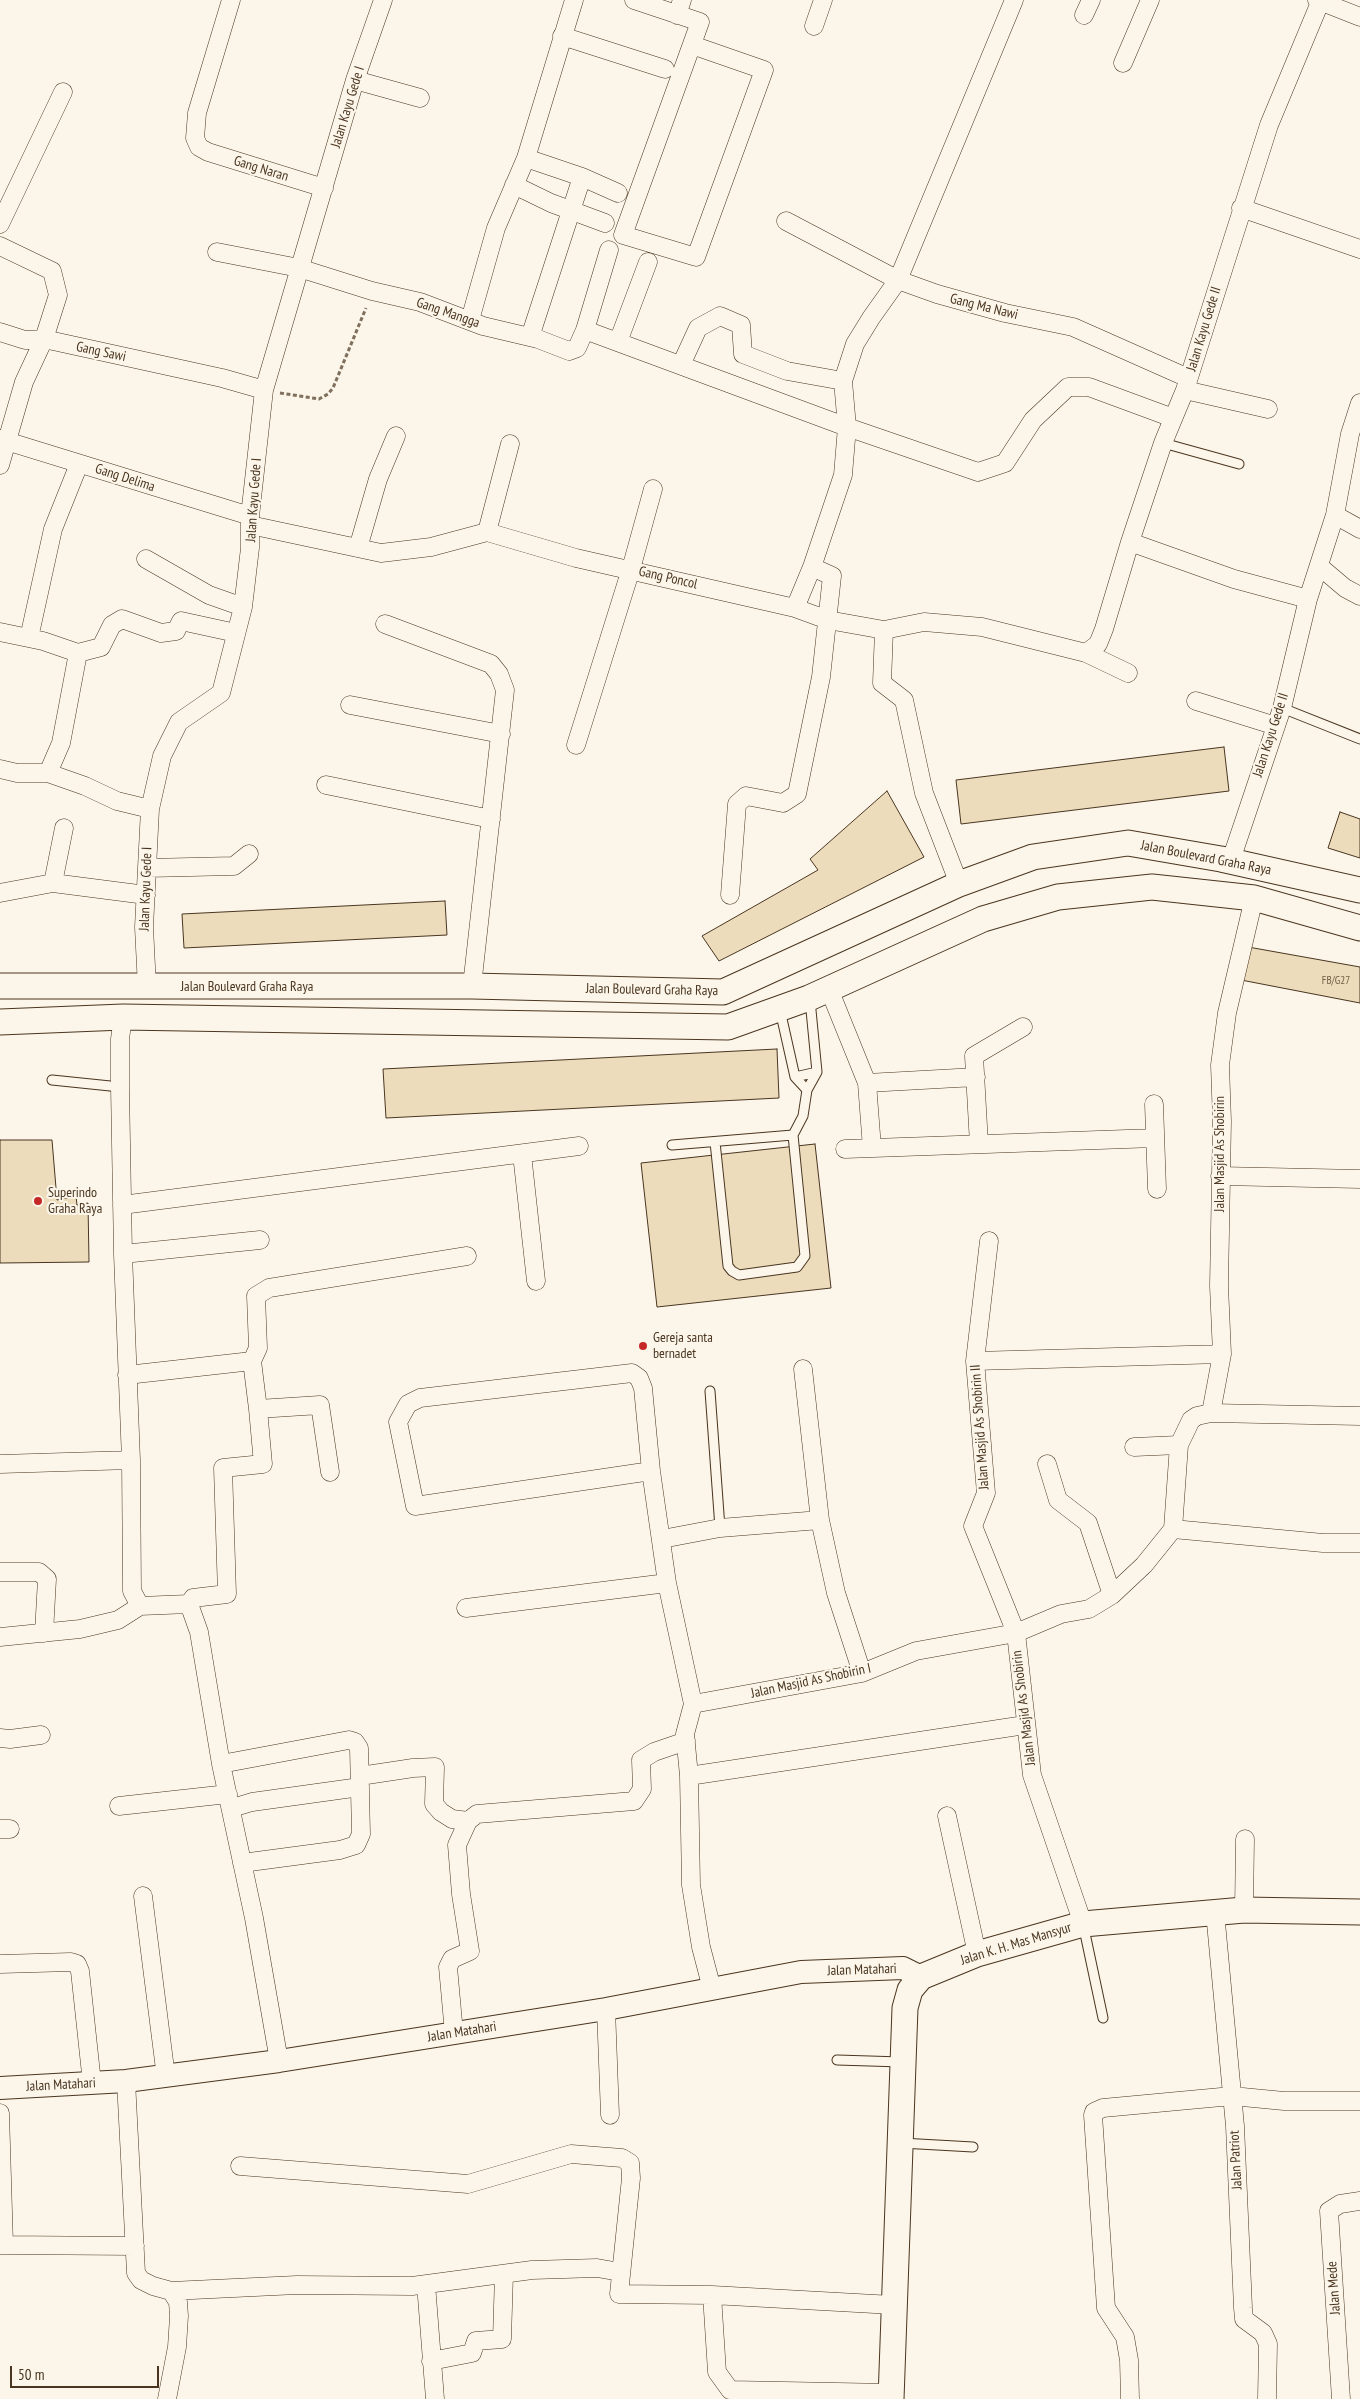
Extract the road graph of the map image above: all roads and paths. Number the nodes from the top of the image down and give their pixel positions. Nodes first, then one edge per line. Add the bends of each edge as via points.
1 (231, 0) edge
2 (383, 0) edge
3 (574, 0) edge
4 (634, 0) edge
5 (823, 0) edge
6 (1014, 0) edge
7 (1150, 0) edge
8 (1320, 0) edge
9 (680, 7) edge
10 (1360, 17) edge
11 (814, 26) dead end
12 (562, 36) junction
13 (692, 45) junction
14 (1123, 63) dead end
15 (665, 69) dead end
16 (355, 80) junction
17 (64, 92) dead end
18 (420, 98) dead end
19 (526, 158) junction
20 (582, 177) junction
21 (514, 185) junction
22 (324, 188) junction
23 (618, 193) dead end
24 (1241, 208) junction
25 (570, 210) junction
26 (786, 221) dead end
27 (606, 223) dead end
28 (0, 224) edge
29 (0, 246) edge
30 (1360, 249) edge
31 (609, 250) dead end
32 (217, 252) dead end
33 (648, 262) dead end
34 (298, 268) junction
35 (898, 280) junction
36 (372, 291) junction
37 (470, 320) junction
38 (585, 330) junction
39 (0, 332) edge
40 (530, 337) junction
41 (44, 339) junction
42 (618, 342) junction
43 (681, 365) junction
44 (843, 381) junction
45 (1186, 384) junction
46 (264, 390) junction
47 (1360, 403) edge
48 (1268, 409) dead end
49 (1173, 418) junction
50 (847, 427) junction
51 (396, 436) dead end
52 (4, 440) edge
53 (1164, 443) junction
54 (510, 444) dead end
55 (79, 464) junction
56 (1239, 464) dead end
57 (0, 466) edge
58 (653, 489) dead end
59 (1335, 515) junction
60 (250, 521) junction
61 (1360, 529) edge
62 (487, 532) junction
63 (1130, 542) junction
64 (358, 548) junction
65 (146, 559) dead end
66 (1319, 566) junction
67 (812, 567) junction
68 (631, 569) junction
69 (1360, 596) edge
70 (1308, 599) junction
71 (243, 607) junction
72 (795, 608) junction
73 (828, 620) junction
74 (385, 624) dead end
75 (884, 630) junction
76 (0, 632) edge
77 (236, 633) junction
78 (29, 638) junction
79 (78, 653) junction
80 (1086, 654) junction
81 (1128, 673) dead end
82 (1196, 701) dead end
83 (350, 704) dead end
84 (1282, 708) junction
85 (1276, 726) junction
86 (501, 734) junction
87 (1360, 739) edge
88 (576, 745) dead end
89 (0, 769) edge
90 (48, 773) junction
91 (326, 785) dead end
92 (150, 809) junction
93 (491, 819) junction
94 (64, 828) dead end
95 (249, 854) dead end
96 (1230, 863) junction
97 (147, 868) junction
98 (53, 883) junction
99 (959, 884) junction
100 (1360, 890) edge
101 (0, 893) edge
102 (146, 895) junction
103 (730, 895) dead end
104 (1254, 898) junction
105 (1360, 928) edge
106 (0, 986) edge
107 (472, 986) junction
108 (147, 987) junction
109 (723, 992) junction
110 (819, 993) junction
111 (780, 1010) junction
112 (123, 1017) junction
113 (0, 1022) edge
114 (728, 1026) junction
115 (1023, 1027) dead end
116 (817, 1072) junction
117 (976, 1077) junction
118 (795, 1078) junction
119 (52, 1080) dead end
120 (867, 1083) junction
121 (120, 1087) junction
122 (807, 1090) junction
123 (1154, 1104) dead end
124 (793, 1135) junction
125 (1155, 1138) junction
126 (715, 1142) junction
127 (979, 1144) junction
128 (672, 1145) dead end
129 (579, 1146) dead end
130 (872, 1148) junction
131 (845, 1149) dead end
132 (522, 1154) junction
133 (1220, 1176) junction
134 (1360, 1179) edge
135 (1157, 1189) dead end
136 (122, 1205) junction
137 (260, 1240) dead end
138 (989, 1242) dead end
139 (123, 1254) junction
140 (467, 1256) dead end
141 (536, 1281) dead end
142 (1222, 1354) junction
143 (252, 1361) junction
144 (974, 1361) junction
145 (803, 1369) dead end
146 (128, 1375) junction
147 (710, 1391) dead end
148 (258, 1409) junction
149 (1212, 1413) junction
150 (1360, 1416) edge
151 (1179, 1445) junction
152 (1134, 1447) dead end
153 (131, 1460) junction
154 (0, 1464) edge
155 (1047, 1464) dead end
156 (651, 1471) junction
157 (330, 1472) dead end
158 (820, 1520) junction
159 (720, 1528) junction
160 (1173, 1529) junction
161 (662, 1540) junction
162 (1360, 1543) edge
163 (0, 1572) edge
164 (667, 1583) junction
165 (1112, 1596) junction
166 (189, 1604) junction
167 (140, 1606) junction
168 (466, 1608) dead end
169 (44, 1633) junction
170 (1016, 1633) junction
171 (0, 1638) edge
172 (862, 1673) junction
173 (693, 1704) junction
174 (1025, 1725) junction
175 (41, 1735) dead end
176 (0, 1738) edge
177 (686, 1740) junction
178 (221, 1764) junction
179 (690, 1776) junction
180 (360, 1781) junction
181 (230, 1801) junction
182 (119, 1806) dead end
183 (947, 1816) dead end
184 (468, 1821) junction
185 (1245, 1839) dead end
186 (242, 1863) junction
187 (143, 1896) dead end
188 (1244, 1910) junction
189 (1215, 1912) junction
190 (1360, 1912) edge
191 (1083, 1924) junction
192 (977, 1954) junction
193 (0, 1964) edge
194 (921, 1977) junction
195 (712, 1989) junction
196 (606, 2010) junction
197 (1103, 2018) dead end
198 (454, 2034) junction
199 (837, 2060) dead end
200 (279, 2061) junction
201 (902, 2062) junction
202 (166, 2077) junction
203 (126, 2081) junction
204 (92, 2083) junction
205 (0, 2088) edge
206 (1232, 2096) junction
207 (1360, 2101) edge
208 (0, 2113) edge
209 (610, 2115) dead end
210 (898, 2143) junction
211 (973, 2147) dead end
212 (240, 2166) dead end
213 (1360, 2201) edge
214 (2, 2245) edge
215 (135, 2246) junction
216 (620, 2272) junction
217 (504, 2274) junction
218 (426, 2284) junction
219 (170, 2291) junction
220 (712, 2295) junction
221 (893, 2305) junction
222 (431, 2361) junction
223 (764, 2394) edge
224 (891, 2396) edge
225 (167, 2399) edge
226 (435, 2399) edge
227 (1130, 2399) edge
228 (1267, 2399) edge
229 (1341, 2399) edge

1 - 22 street, Gang Naran via 197,113 195,138 199,147
2 - 16 street, Jalan Kayu Gede I
3 - 12 street
4 - 9 street
5 - 11 street
6 - 35 street
7 - 14 street
8 - 10 street, Jalan Kayu Gede II
8 - 24 street, Jalan Kayu Gede II via 1269,125
9 - 13 street via 700,22
12 - 15 street
12 - 19 street
13 - 13 street via 622,235 696,257 764,70
16 - 18 street
16 - 22 street, Jalan Kayu Gede I
17 - 28 street
19 - 20 street
19 - 21 street
20 - 23 street
20 - 25 street
21 - 25 street
21 - 37 street via 496,228
22 - 34 street, Jalan Kayu Gede I
24 - 30 street
24 - 45 street, Jalan Kayu Gede II
25 - 27 street
25 - 40 street
26 - 35 street, Gang Ma Nawi
29 - 41 street via 52,271 58,295
31 - 38 street, Gang Mangga
32 - 34 street, Gang Mangga
33 - 42 street
34 - 36 street, Gang Mangga
34 - 46 street, Jalan Kayu Gede I
35 - 44 street via 855,344
35 - 45 street, Gang Ma Nawi via 1005,313 1073,327 1117,344
36 - 37 street, Gang Mangga via 420,302
36 - 46 path via 356,338 328,394 320,399
37 - 40 street, Gang Mangga
38 - 40 street, Gang Mangga via 577,348 569,351
38 - 42 street
39 - 41 street, Gang Sawi via 26,340
41 - 46 street, Gang Sawi
41 - 52 street via 24,382
42 - 43 street
43 - 44 street via 698,328 720,316 741,325 743,354 788,370
43 - 50 street
44 - 50 street
45 - 48 street, Gang Ma Nawi
45 - 49 street, Jalan Kayu Gede II
46 - 60 street, Jalan Kayu Gede I
47 - 59 street, Jalan Kayu Gede II via 1350,434
49 - 50 street via 1089,387 1068,387 1034,420 1005,463 978,472
49 - 53 street, Jalan Kayu Gede II
50 - 67 street via 843,475
51 - 64 street via 378,478
52 - 55 street, Gang Delima
52 - 57 street
53 - 56 lane
53 - 63 street, Jalan Kayu Gede II
54 - 62 street
55 - 60 street, Gang Delima
55 - 78 street via 53,529
58 - 68 street
59 - 61 street
59 - 66 street, Jalan Kayu Gede II
60 - 64 street
60 - 71 street, Jalan Kayu Gede I
62 - 64 street via 431,547 381,553
62 - 68 street, Gang Poncol via 576,558
63 - 70 street via 1234,579
63 - 80 street, Jalan Kayu Gede II via 1098,644
65 - 71 street via 209,595
66 - 69 street
66 - 70 street, Jalan Kayu Gede II
67 - 72 street
67 - 73 street via 832,576
68 - 72 street, Gang Poncol
68 - 88 street
70 - 84 street, Jalan Kayu Gede II
71 - 77 street, Jalan Kayu Gede I
72 - 73 street, Gang Poncol
73 - 75 street, Gang Poncol
73 - 103 street via 797,794 783,803 746,796 737,804
74 - 86 street via 490,664 499,674 505,690
75 - 80 street, Gang Poncol via 924,622 982,626
75 - 99 street via 882,683 904,700 924,792
76 - 78 street
77 - 79 street via 181,621 176,631 161,633 122,619 112,625 101,647
77 - 92 street, Jalan Kayu Gede I via 220,693 179,722 162,756
78 - 79 street
79 - 90 street via 61,743
80 - 81 street, Gang Poncol
82 - 85 street
83 - 86 street
84 - 85 street, Jalan Kayu Gede II
84 - 87 lane
85 - 96 street, Jalan Kayu Gede II
86 - 93 street
89 - 90 street via 17,773
90 - 92 street via 118,801
91 - 93 street
92 - 97 street, Jalan Kayu Gede I
93 - 107 street
94 - 98 street
95 - 97 street via 234,866
96 - 99 main road, Jalan Boulevard Graha Raya via 1128,843 1033,857
96 - 100 main road, Jalan Boulevard Graha Raya
97 - 102 street, Jalan Kayu Gede I
98 - 101 street
98 - 102 street
99 - 109 main road, Jalan Boulevard Graha Raya
102 - 108 street, Jalan Kayu Gede I
104 - 105 main road
104 - 110 main road via 1152,887 1058,897 983,919
104 - 133 street, Jalan Masjid As Shobirin via 1227,1013 1220,1065
106 - 108 main road, Jalan Boulevard Graha Raya
107 - 108 main road, Jalan Boulevard Graha Raya
107 - 109 main road, Jalan Boulevard Graha Raya
109 - 114 main road
110 - 111 main road
110 - 116 lane
110 - 120 street
111 - 114 main road
111 - 118 lane
112 - 113 main road
112 - 114 main road
112 - 121 street
115 - 117 street via 974,1056
116 - 118 lane
116 - 122 lane
117 - 120 street
117 - 127 street
118 - 122 lane
119 - 121 lane
120 - 130 street
121 - 136 street
122 - 124 lane via 803,1116
123 - 125 street
124 - 126 lane
124 - 126 lane via 805,1256 797,1267 739,1275 728,1266
125 - 127 street
125 - 135 street
126 - 128 lane
127 - 130 street
129 - 132 street
130 - 131 street
132 - 136 street
132 - 141 street
133 - 134 street
133 - 142 street, Jalan Masjid As Shobirin
136 - 139 street
137 - 139 street
138 - 144 street, Jalan Masjid As Shobirin II
139 - 146 street
140 - 143 street via 269,1288 256,1296 258,1348
142 - 144 street
142 - 149 street, Jalan Masjid As Shobirin
143 - 146 street
143 - 148 street
144 - 170 street, Jalan Masjid As Shobirin II via 986,1493 973,1526
145 - 158 street
146 - 153 street
147 - 159 lane
148 - 157 street via 320,1405
148 - 166 street via 263,1464 223,1468 227,1594 193,1598
149 - 150 street
149 - 151 street via 1190,1420
151 - 152 street
151 - 160 street
153 - 154 street
153 - 167 street via 132,1591
155 - 165 street via 1058,1500 1088,1523
156 - 156 street via 643,1388 639,1378 632,1373 420,1398 408,1404 398,1422 415,1506
156 - 161 street
158 - 159 street
158 - 172 street via 836,1593
159 - 161 street
160 - 162 street via 1323,1543
160 - 165 street, Jalan Masjid As Shobirin via 1144,1565
161 - 164 street
163 - 169 street via 39,1572 47,1579
164 - 168 street
164 - 173 street
165 - 170 street, Jalan Masjid As Shobirin via 1089,1610 1061,1614
166 - 167 street
166 - 178 street via 199,1632
167 - 169 street via 118,1620
169 - 171 street
170 - 172 street, Jalan Masjid As Shobirin I via 916,1651
170 - 174 street, Jalan Masjid As Shobirin
172 - 173 street, Jalan Masjid As Shobirin I
173 - 177 street
174 - 179 street
174 - 191 street, Jalan Masjid As Shobirin via 1032,1775
175 - 176 street
177 - 179 street
177 - 184 street via 641,1760 642,1789 634,1801 478,1814
178 - 180 street via 349,1740 359,1748
178 - 181 street
179 - 195 street via 691,1885
180 - 181 street via 252,1802
180 - 184 street via 413,1768 435,1767 434,1804 452,1819
180 - 186 street via 361,1834 356,1845
181 - 182 street
181 - 186 street
183 - 192 street
184 - 198 street via 457,1845 470,1951 452,1959 448,1967
185 - 188 street
186 - 200 street
187 - 202 street
188 - 189 main road, Jalan K. H. Mas Mansyur
188 - 190 main road, Jalan K. H. Mas Mansyur
189 - 191 main road, Jalan K. H. Mas Mansyur
189 - 206 street, Jalan Patriot
191 - 192 main road, Jalan K. H. Mas Mansyur
191 - 197 lane
192 - 194 main road, Jalan K. H. Mas Mansyur
193 - 204 street via 77,1964
194 - 195 street, Jalan Matahari via 903,1968 802,1972
194 - 201 main road via 910,1990 905,2008
195 - 196 street, Jalan Matahari
196 - 198 street, Jalan Matahari
196 - 209 street
198 - 200 street, Jalan Matahari
199 - 201 lane
200 - 202 street, Jalan Matahari
201 - 210 main road
202 - 203 street, Jalan Matahari
203 - 204 street, Jalan Matahari
203 - 215 street
204 - 205 street, Jalan Matahari
206 - 207 street via 1284,2101
206 - 227 street via 1103,2108 1092,2115 1106,2308 1126,2337
206 - 228 street, Jalan Patriot via 1244,2319 1263,2333 1268,2344
208 - 214 street
210 - 211 lane
210 - 221 main road
212 - 216 street via 468,2184 571,2154 622,2158 630,2163 631,2178
213 - 229 street, Jalan Mede via 1340,2204 1329,2211
214 - 215 street
215 - 219 street via 136,2273 142,2280
216 - 217 street via 597,2268
216 - 220 street via 619,2294
217 - 218 street
217 - 222 street via 502,2339 476,2341 472,2353
218 - 219 street via 297,2284
218 - 222 street
219 - 225 street via 178,2302 179,2316 177,2348
220 - 221 street
220 - 223 street via 717,2372 730,2390
221 - 224 main road
222 - 226 street
223 - 224 street

